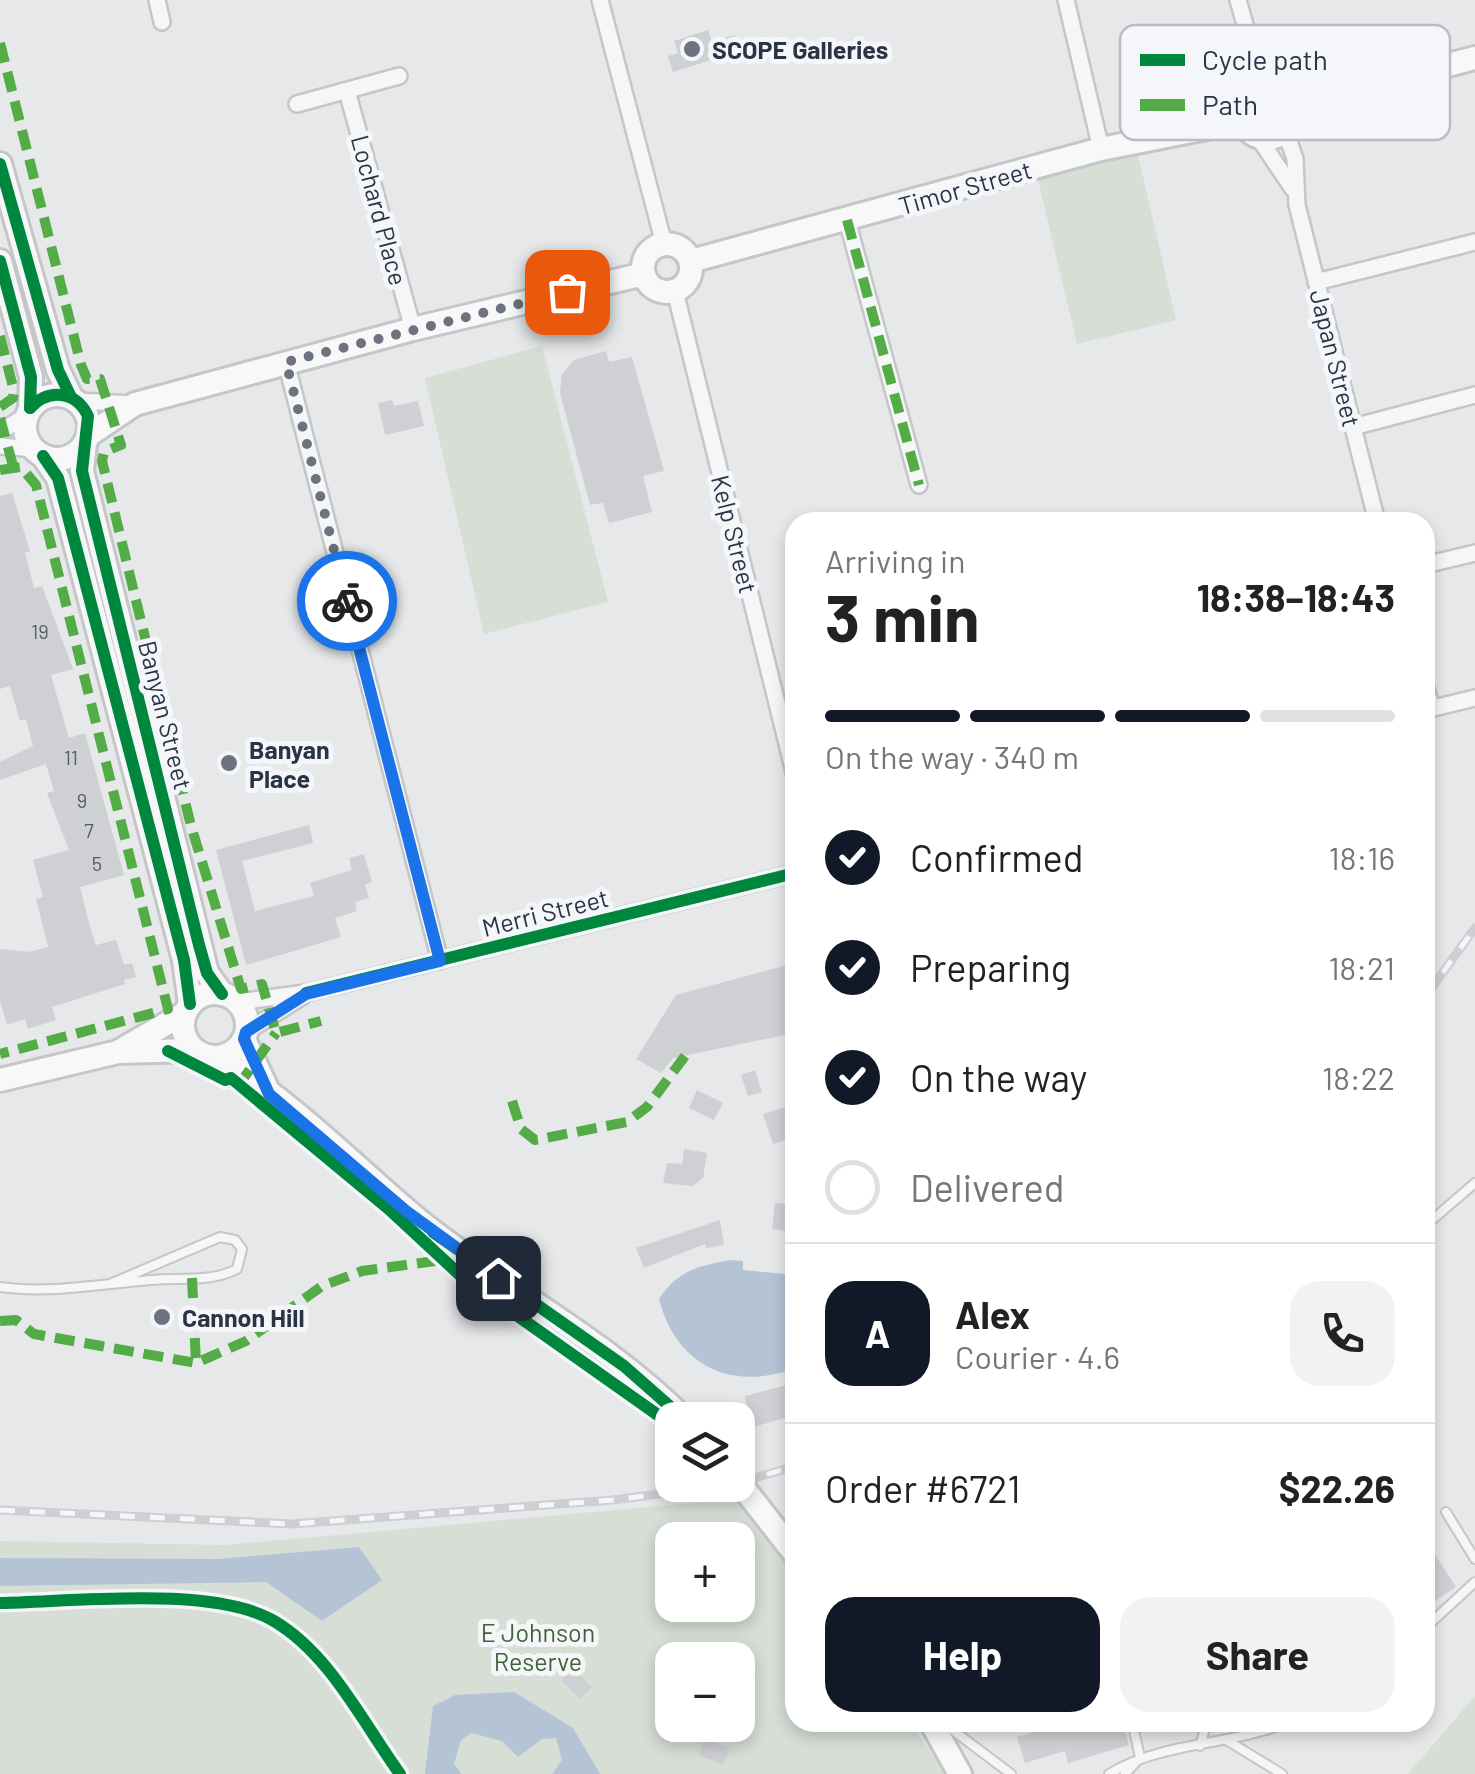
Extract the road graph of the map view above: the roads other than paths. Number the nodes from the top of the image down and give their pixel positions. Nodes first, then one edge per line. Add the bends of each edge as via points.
1 (157, 0) edge
2 (600, 0) edge
3 (1066, 0) edge
4 (1238, 0) edge
5 (162, 22) dead end
6 (1245, 25) edge
7 (1475, 58) edge
8 (1450, 65) edge
9 (400, 76) dead end
10 (347, 91) junction
11 (298, 104) dead end
12 (1168, 140) edge
13 (1258, 140) edge
14 (1289, 140) edge
15 (1101, 149) junction
16 (0, 164) edge
17 (1295, 192) junction
18 (848, 220) junction
19 (1475, 242) edge
20 (664, 244) junction
21 (0, 261) edge
22 (691, 262) junction
23 (644, 274) junction
24 (1316, 282) junction
25 (675, 291) junction
26 (413, 329) junction
27 (286, 362) junction
28 (1475, 395) edge
29 (74, 399) junction
30 (135, 404) junction
31 (29, 412) junction
32 (1353, 427) junction
33 (0, 432) edge
34 (87, 439) junction
35 (0, 446) edge
36 (39, 453) junction
37 (919, 486) dead end
38 (1374, 512) edge
39 (1475, 552) edge
40 (1435, 562) edge
41 (121, 631) junction
42 (97, 636) junction
43 (1475, 698) edge
44 (1435, 707) edge
45 (785, 736) edge
46 (158, 822) junction
47 (785, 875) edge
48 (440, 961) junction
49 (306, 994) junction
50 (230, 998) junction
51 (188, 1008) junction
52 (245, 1036) junction
53 (118, 1052) junction
54 (199, 1052) junction
55 (0, 1080) edge
56 (269, 1094) junction
57 (1475, 1182) edge
58 (1435, 1217) edge
59 (110, 1284) junction
60 (0, 1287) edge
61 (665, 1402) edge
62 (754, 1502) edge
63 (1446, 1512) dead end
64 (785, 1541) edge
65 (1475, 1560) edge
66 (1475, 1582) edge
67 (1435, 1619) edge
68 (936, 1732) edge
69 (955, 1732) edge
70 (1134, 1732) edge
71 (1205, 1732) edge
72 (1257, 1732) edge
73 (1228, 1741) junction
74 (1200, 1746) junction
75 (1140, 1758) junction
76 (960, 1774) edge
77 (1011, 1774) edge
78 (1110, 1774) edge
79 (1125, 1774) edge
80 (1282, 1774) edge

1 - 5 street
2 - 20 street
3 - 15 street
4 - 6 street
7 - 8 street
9 - 10 street
10 - 11 street
10 - 26 street, Lochard Place
12 - 15 street, Timor Street
13 - 17 street, Japan Street
14 - 17 street, Japan Street
15 - 18 street, Timor Street
16 - 29 street via 58,370
17 - 24 street, Japan Street
18 - 22 street, Timor Street
18 - 37 street
19 - 24 street
20 - 22 street via 684,250
20 - 23 street via 650,251
21 - 31 street via 32,377
22 - 25 street via 690,276
23 - 25 street via 659,291
23 - 26 street
24 - 32 street, Japan Street
25 - 45 street, Kelp Street
26 - 27 street
27 - 30 street
27 - 48 street
28 - 32 street
29 - 30 street
29 - 31 street via 48,396
29 - 34 street via 88,416
30 - 34 street
31 - 33 street
31 - 36 street via 25,433
32 - 38 street, Japan Street
34 - 36 street via 66,458
34 - 41 street, Banyan Street via 82,472
35 - 36 street
36 - 42 street, Banyan Street via 58,478
39 - 40 street
41 - 42 street
41 - 46 street, Banyan Street
42 - 46 street, Banyan Street
43 - 44 street
46 - 50 street, Banyan Street via 207,973
46 - 51 street, Banyan Street via 190,982
47 - 48 street, Merri Street
48 - 49 street, Merri Street
49 - 50 street, Merri Street
49 - 52 street, Merri Street
50 - 51 street via 205,994
50 - 52 street via 244,1011
51 - 53 street
51 - 54 street via 183,1033
52 - 54 street via 223,1056
52 - 56 street
53 - 54 street
53 - 55 street
54 - 56 street
56 - 61 street via 418,1220
57 - 58 lane
59 - 59 lane via 220,1238 235,1240 244,1256 237,1269 220,1276
59 - 60 lane via 56,1291
62 - 64 street, bridge
63 - 65 lane
66 - 67 lane
68 - 76 street
69 - 77 lane
70 - 75 lane
71 - 74 lane
72 - 73 lane
73 - 74 lane
73 - 80 lane
74 - 75 lane
75 - 78 lane
75 - 79 lane

